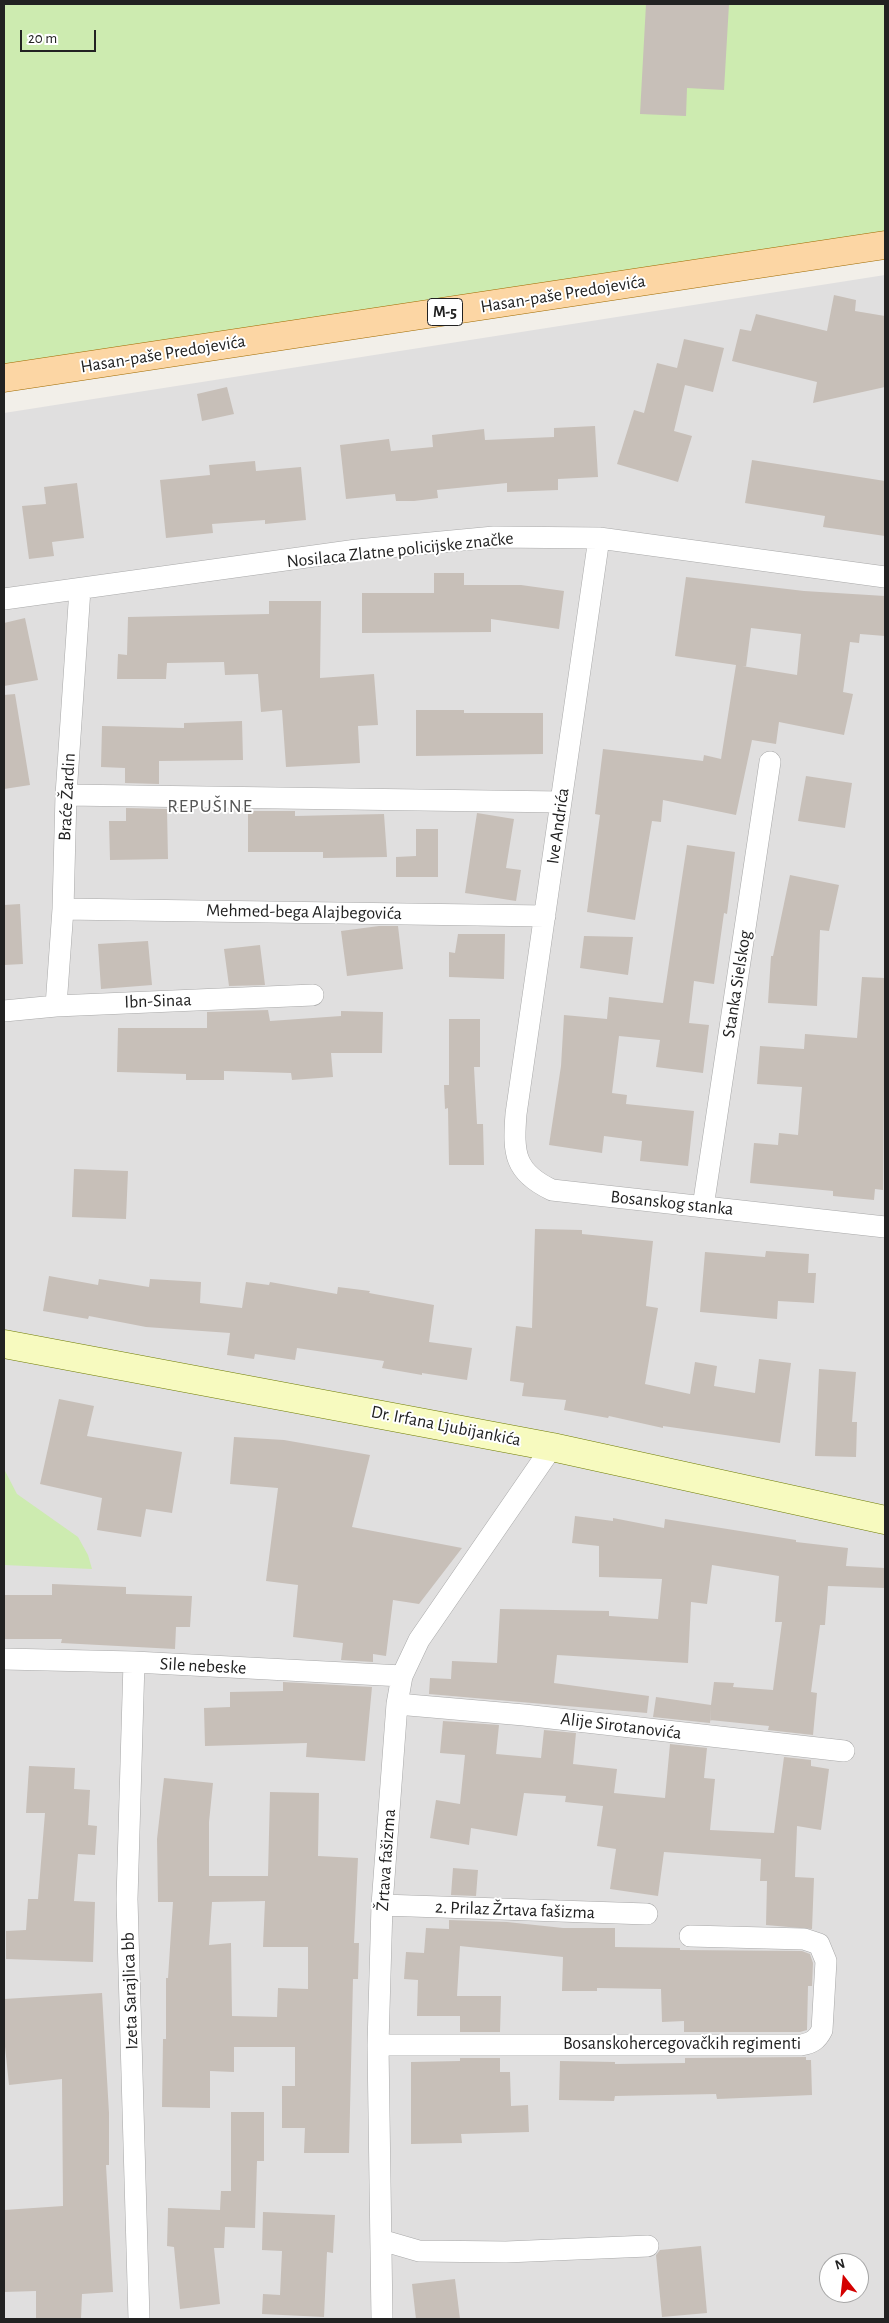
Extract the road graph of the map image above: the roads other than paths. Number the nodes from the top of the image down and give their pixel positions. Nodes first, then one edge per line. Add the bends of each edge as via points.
1 (885, 245) edge
2 (4, 378) edge
3 (599, 538) junction
4 (885, 577) edge
5 (80, 589) junction
6 (4, 599) edge
7 (770, 762) dead end
8 (66, 795) junction
9 (560, 802) junction
10 (63, 909) junction
11 (546, 916) junction
12 (313, 995) dead end
13 (56, 1006) junction
14 (4, 1011) edge
15 (516, 1114) joint
16 (703, 1207) junction
17 (885, 1227) edge
18 (4, 1344) edge
19 (552, 1447) junction
20 (885, 1520) edge
21 (4, 1659) edge
22 (134, 1662) junction
23 (402, 1676) junction
24 (397, 1704) junction
25 (844, 1751) dead end
26 (382, 1905) junction
27 (648, 1914) dead end
28 (690, 1936) dead end
29 (378, 2045) junction
30 (381, 2240) junction
31 (648, 2246) dead end
32 (139, 2319) edge
33 (382, 2319) edge

1 - 2 main road, Hasan-paše Predojevića / M-5
3 - 4 street, Nosilaca Zlatne policijske značke
3 - 5 street, Nosilaca Zlatne policijske značke via 494,537 436,542
3 - 9 street, Ive Andrića
5 - 6 street, Nosilaca Zlatne policijske značke
5 - 8 street, Braće Žardin
7 - 16 street, Stanka Sielskog
8 - 9 street
8 - 10 street, Braće Žardin
9 - 11 street, Ive Andrića
10 - 11 street, Mehmed-bega Alajbegovića
10 - 13 street, Braće Žardin
11 - 15 street, Ive Andrića
12 - 13 street, Ibn-Sinaa
13 - 14 street, Ibn-Sinaa
15 - 16 street, Bosanskog stanka via 514,1142 520,1164 533,1181 552,1190
16 - 17 street, Bosanskog stanka
18 - 19 main road, Dr. Irfana Ljubijankića
19 - 20 main road, Dr. Irfana Ljubijankića
19 - 23 street, Žrtava fašizma via 419,1640
21 - 22 street, Sile nebeske
22 - 23 street, Sile nebeske
22 - 32 street, Izeta Sarajlica bb via 127,1900
23 - 24 street, Žrtava fašizma
24 - 25 street, Alije Sirotanovića
24 - 26 street, Žrtava fašizma
26 - 27 street, 2. Prilaz Žrtava fašizma
26 - 29 street, Žrtava fašizma
28 - 29 street, Bosanskohercegovačkih regimenti via 804,1939 820,1944 826,1962 819,2037 801,2045
29 - 30 street, Žrtava fašizma
30 - 31 street via 419,2252
30 - 33 street, Žrtava fašizma

